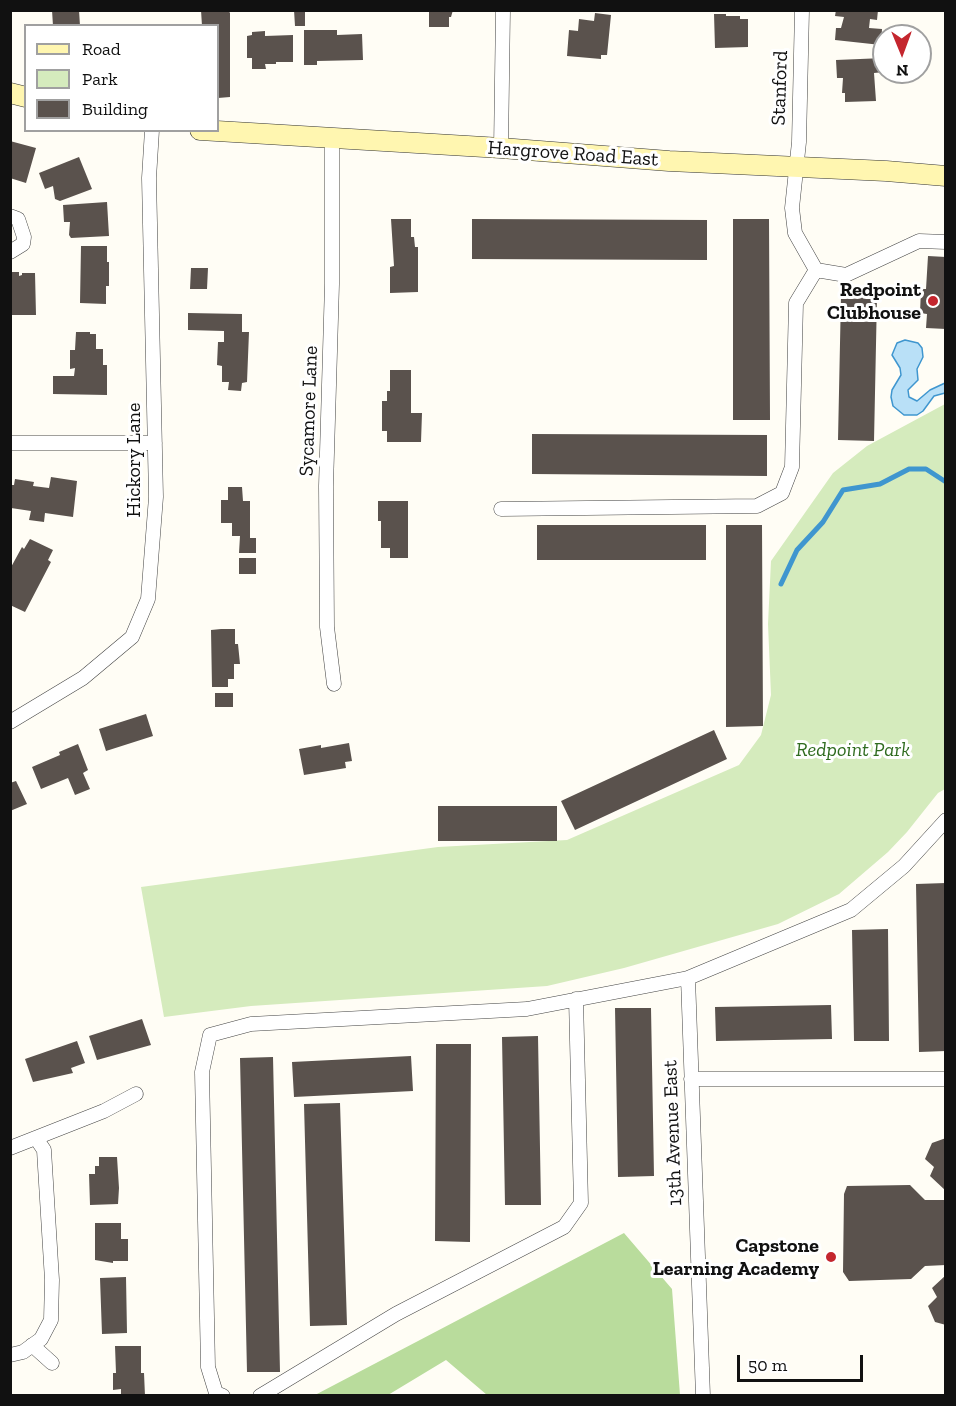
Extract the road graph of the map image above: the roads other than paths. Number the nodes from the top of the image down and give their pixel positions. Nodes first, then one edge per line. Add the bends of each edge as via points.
1 (503, 10) edge
2 (802, 10) edge
3 (219, 131) edge
4 (152, 132) edge
5 (332, 139) junction
6 (501, 148) junction
7 (797, 167) junction
8 (945, 176) edge
9 (10, 216) edge
10 (945, 242) edge
11 (10, 252) edge
12 (816, 270) junction
13 (10, 443) edge
14 (155, 443) junction
15 (501, 509) dead end
16 (334, 684) dead end
17 (10, 722) edge
18 (945, 820) edge
19 (688, 978) junction
20 (576, 999) junction
21 (691, 1079) junction
22 (945, 1079) edge
23 (136, 1094) dead end
24 (36, 1138) junction
25 (10, 1148) edge
26 (32, 1345) junction
27 (10, 1355) edge
28 (52, 1363) dead end
29 (223, 1395) edge
30 (260, 1395) edge
31 (703, 1395) edge

1 - 6 street
2 - 7 street, Stanford
3 - 5 main road, Hargrove Road East
4 - 14 street, Hickory Lane via 149,178
5 - 6 main road, Hargrove Road East
5 - 16 street, Sycamore Lane via 326,498 327,627
6 - 7 main road, Hargrove Road East
7 - 8 main road, Hargrove Road East
7 - 12 street, Stanford via 792,208 795,233
9 - 11 street via 18,219 24,237 22,244
10 - 12 street via 919,242 846,275
12 - 15 street via 796,303 792,467 782,493 757,506
13 - 14 street
14 - 17 street, Hickory Lane via 156,497 148,599 132,637 83,678
18 - 19 street via 904,866 851,910
19 - 20 street
19 - 21 street, 13th Avenue East
20 - 29 street via 527,1009 251,1024 210,1035 202,1072 208,1367 216,1393
20 - 30 street via 581,1203 564,1227 396,1314
21 - 22 street
21 - 31 street, 13th Avenue East
23 - 24 street
24 - 25 street
24 - 26 street via 44,1150 52,1280 51,1320 41,1339
26 - 27 street
26 - 28 street

